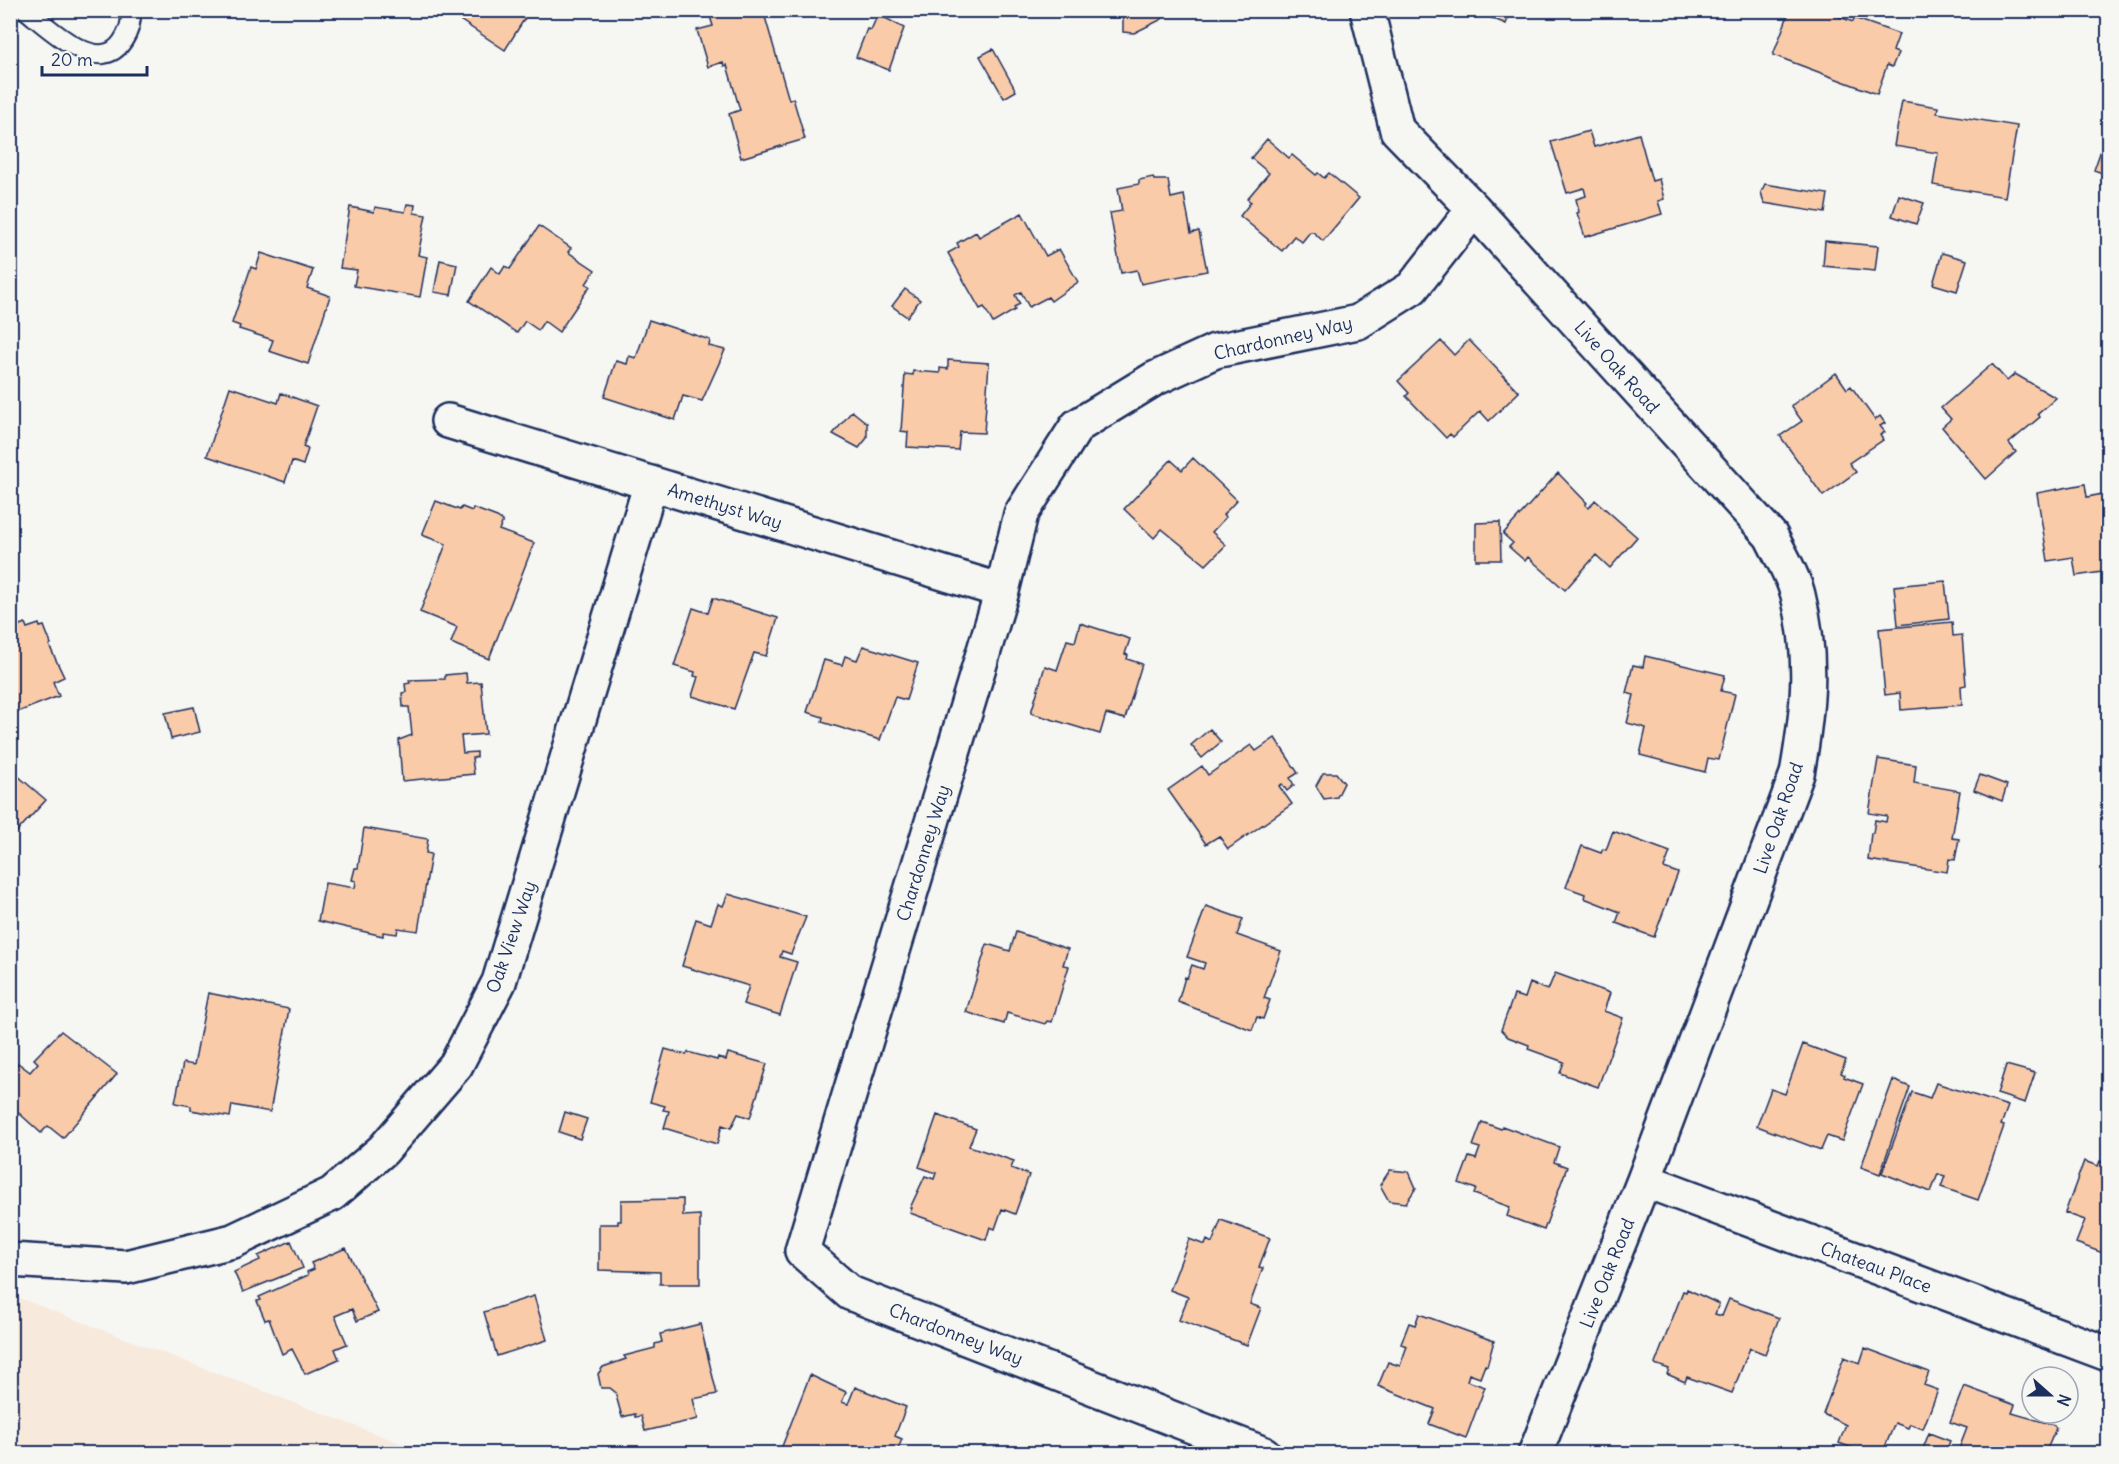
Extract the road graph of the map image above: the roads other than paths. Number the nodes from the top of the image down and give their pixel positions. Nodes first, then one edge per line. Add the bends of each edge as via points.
1 (26, 10) edge
2 (131, 10) edge
3 (1367, 10) edge
4 (1474, 209) junction
5 (448, 421) dead end
6 (651, 483) junction
7 (1002, 591) junction
8 (1644, 1180) junction
9 (10, 1260) edge
10 (2109, 1354) edge
11 (1264, 1454) edge
12 (1535, 1454) edge

1 - 2 lane via 75,48 98,54 109,53 120,45 132,21
3 - 4 street, Live Oak Road via 1397,130
4 - 7 street, Chardonney Way via 1412,288 1358,322 1215,351 1154,379 1077,426 1021,514
4 - 8 street, Live Oak Road via 1772,536 1797,594 1807,652 1808,712 1797,774
5 - 6 street, Amethyst Way
6 - 7 street, Amethyst Way
6 - 9 street, Oak View Way via 500,982 456,1065 383,1150 332,1194 233,1241 126,1267
7 - 11 street, Chardonney Way via 802,1251 850,1293
8 - 10 street, Chateau Place
8 - 12 street, Live Oak Road

